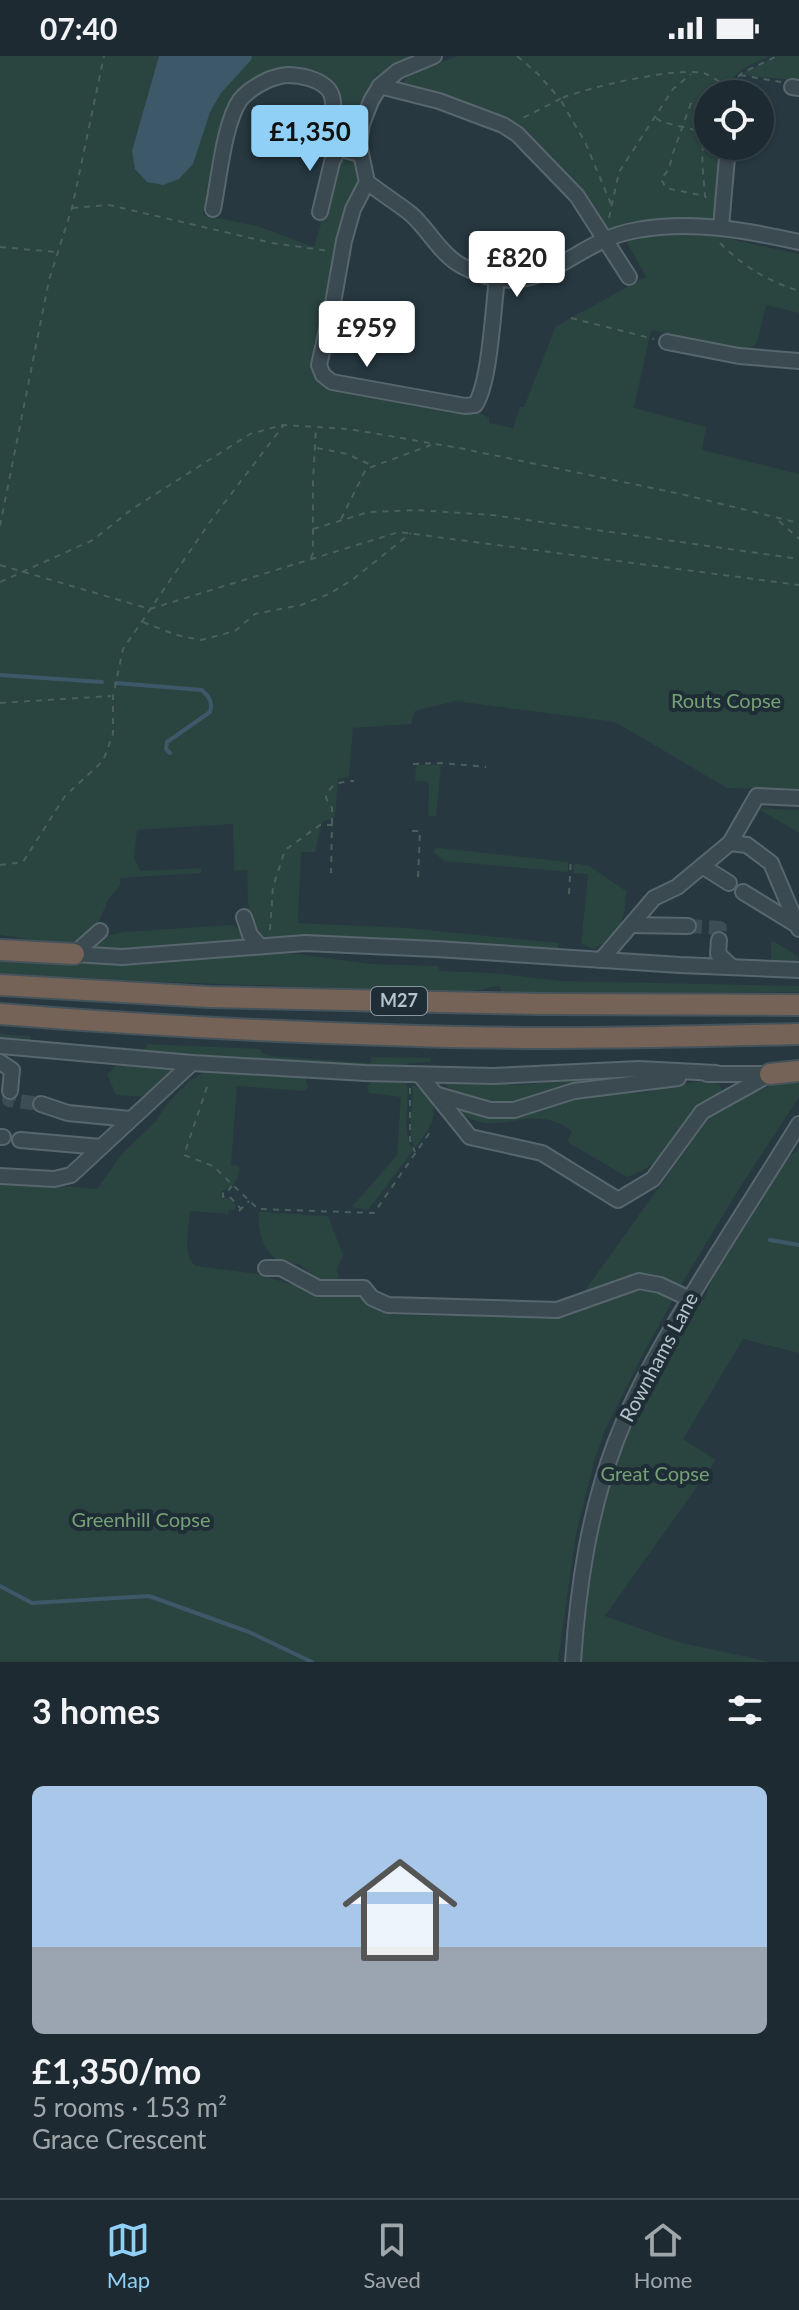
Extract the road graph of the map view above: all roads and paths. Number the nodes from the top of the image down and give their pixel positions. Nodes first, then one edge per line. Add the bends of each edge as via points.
1 (104, 56) edge
2 (434, 56) edge
3 (517, 56) edge
4 (777, 56) edge
5 (694, 72) junction
6 (739, 75) junction
7 (716, 80) edge
8 (734, 80) edge
9 (380, 86) junction
10 (796, 87) edge
11 (560, 99) junction
12 (691, 103) dead end
13 (654, 117) junction
14 (506, 127) junction
15 (681, 127) junction
16 (694, 130) edge
17 (339, 148) junction
18 (361, 154) junction
19 (703, 160) edge
20 (725, 160) edge
21 (367, 182) junction
22 (705, 196) junction
23 (611, 204) junction
24 (72, 208) junction
25 (213, 209) dead end
26 (320, 212) dead end
27 (711, 226) junction
28 (606, 239) junction
29 (799, 242) edge
30 (0, 247) edge
31 (58, 252) junction
32 (342, 253) junction
33 (629, 277) dead end
34 (497, 279) junction
35 (799, 291) edge
36 (571, 318) dead end
37 (667, 342) joint
38 (799, 361) edge
39 (283, 425) junction
40 (317, 428) junction
41 (434, 444) junction
42 (315, 447) junction
43 (373, 466) junction
44 (776, 518) junction
45 (340, 520) junction
46 (799, 523) edge
47 (0, 526) edge
48 (313, 529) junction
49 (411, 533) junction
50 (799, 539) edge
51 (799, 559) edge
52 (310, 560) junction
53 (0, 565) edge
54 (20, 571) junction
55 (0, 582) edge
56 (799, 585) edge
57 (150, 609) junction
58 (142, 621) junction
59 (113, 696) junction
60 (0, 703) edge
61 (413, 764) dead end
62 (486, 767) dead end
63 (354, 781) dead end
64 (799, 798) edge
65 (332, 825) junction
66 (412, 831) dead end
67 (730, 843) junction
68 (571, 858) dead end
69 (0, 865) edge
70 (702, 866) junction
71 (331, 873) dead end
72 (418, 878) dead end
73 (729, 883) dead end
74 (743, 892) dead end
75 (569, 894) dead end
76 (244, 917) dead end
77 (632, 925) junction
78 (688, 926) tunnel mouth
79 (798, 927) edge
80 (100, 931) dead end
81 (270, 932) dead end
82 (719, 940) tunnel mouth
83 (260, 946) junction
84 (0, 950) edge
85 (74, 954) junction
86 (601, 960) junction
87 (732, 967) junction
88 (799, 970) edge
89 (0, 985) edge
90 (799, 1005) edge
91 (0, 1014) edge
92 (799, 1034) edge
93 (0, 1046) edge
94 (0, 1062) edge
95 (192, 1063) junction
96 (799, 1071) edge
97 (716, 1073) junction
98 (770, 1074) junction
99 (415, 1079) junction
100 (207, 1087) dead end
101 (10, 1091) dead end
102 (438, 1095) junction
103 (41, 1104) tunnel mouth
104 (130, 1119) junction
105 (798, 1126) edge
106 (430, 1132) dead end
107 (20, 1140) dead end
108 (101, 1147) junction
109 (416, 1153) junction
110 (0, 1176) edge
111 (233, 1185) junction
112 (250, 1201) junction
113 (266, 1268) dead end
114 (690, 1299) junction
115 (573, 1662) edge

1 - 24 path
2 - 9 street via 398,71
3 - 11 path
4 - 6 path
5 - 7 path
5 - 11 path via 652,76
5 - 13 path via 673,89
6 - 8 path
6 - 10 path
9 - 14 street
9 - 18 street via 362,124
11 - 14 path
11 - 23 path
12 - 15 path
13 - 15 path
13 - 23 path via 619,172
14 - 28 street via 577,196
15 - 16 path
15 - 22 path via 663,185
17 - 18 street
17 - 25 street via 330,134 332,95 326,86 283,75 257,84 240,100 232,118
17 - 26 street
18 - 21 street
19 - 22 path
20 - 27 street
21 - 32 street via 353,209
21 - 34 street via 413,216 459,265
22 - 27 path via 712,209
23 - 28 path
24 - 31 path
24 - 32 path via 109,205 272,243
27 - 28 street via 635,230
27 - 29 street
27 - 35 path via 734,257 763,278
28 - 33 street
28 - 34 street via 530,279
30 - 31 path
31 - 47 path
32 - 34 street via 319,365 323,375 332,382 465,406 475,405 481,397
36 - 37 path
37 - 38 street
39 - 40 path
39 - 54 path via 250,434 93,540
39 - 57 path
40 - 41 path
40 - 42 path
41 - 43 path
41 - 44 path
42 - 43 path
42 - 48 path
43 - 45 path via 366,469
44 - 46 path
44 - 50 path
45 - 48 path
45 - 51 path via 369,512 416,510 492,515
48 - 52 path
49 - 52 path via 399,532
49 - 56 path
49 - 58 path via 329,594 255,614 235,631 201,640
52 - 57 path
53 - 54 path
54 - 55 path
54 - 57 path
57 - 58 path
58 - 59 path via 123,649
59 - 60 path
59 - 69 path via 113,734 103,761 65,796 23,862
61 - 62 path
63 - 65 path via 343,781 327,792
64 - 67 street via 757,796
65 - 71 path
65 - 81 path via 320,825 285,850 273,887
66 - 72 path via 420,831
67 - 70 street
67 - 79 street via 747,845 771,863
68 - 75 path
70 - 73 street
70 - 77 street via 654,898
74 - 79 street
76 - 83 street
77 - 78 street
77 - 86 street
80 - 85 street
82 - 87 street via 718,954
83 - 85 street via 122,957
83 - 86 street via 305,943
84 - 85 highway
86 - 87 street
87 - 88 street
89 - 90 highway, M27 via 209,997
91 - 92 highway, M27 via 418,1036
93 - 95 street
94 - 101 street via 12,1070
95 - 99 street
95 - 104 street
96 - 98 highway
97 - 98 street
97 - 99 street via 639,1069
97 - 102 street via 574,1091 514,1110 490,1110
98 - 102 street via 702,1112 653,1179 618,1200 542,1153 470,1137
99 - 102 street
99 - 109 path via 410,1140
100 - 111 path via 184,1155 213,1166
103 - 104 street via 68,1113
104 - 108 street
105 - 114 street, Rownhams Lane
106 - 109 path
107 - 108 street
108 - 110 street via 71,1175
109 - 112 path via 374,1213 258,1209
111 - 112 path
111 - 112 path via 223,1197 229,1196 240,1210
113 - 114 street via 281,1268 318,1288 364,1288 388,1305 557,1310 639,1281
114 - 115 street, Rownhams Lane via 642,1380 598,1495 584,1561

